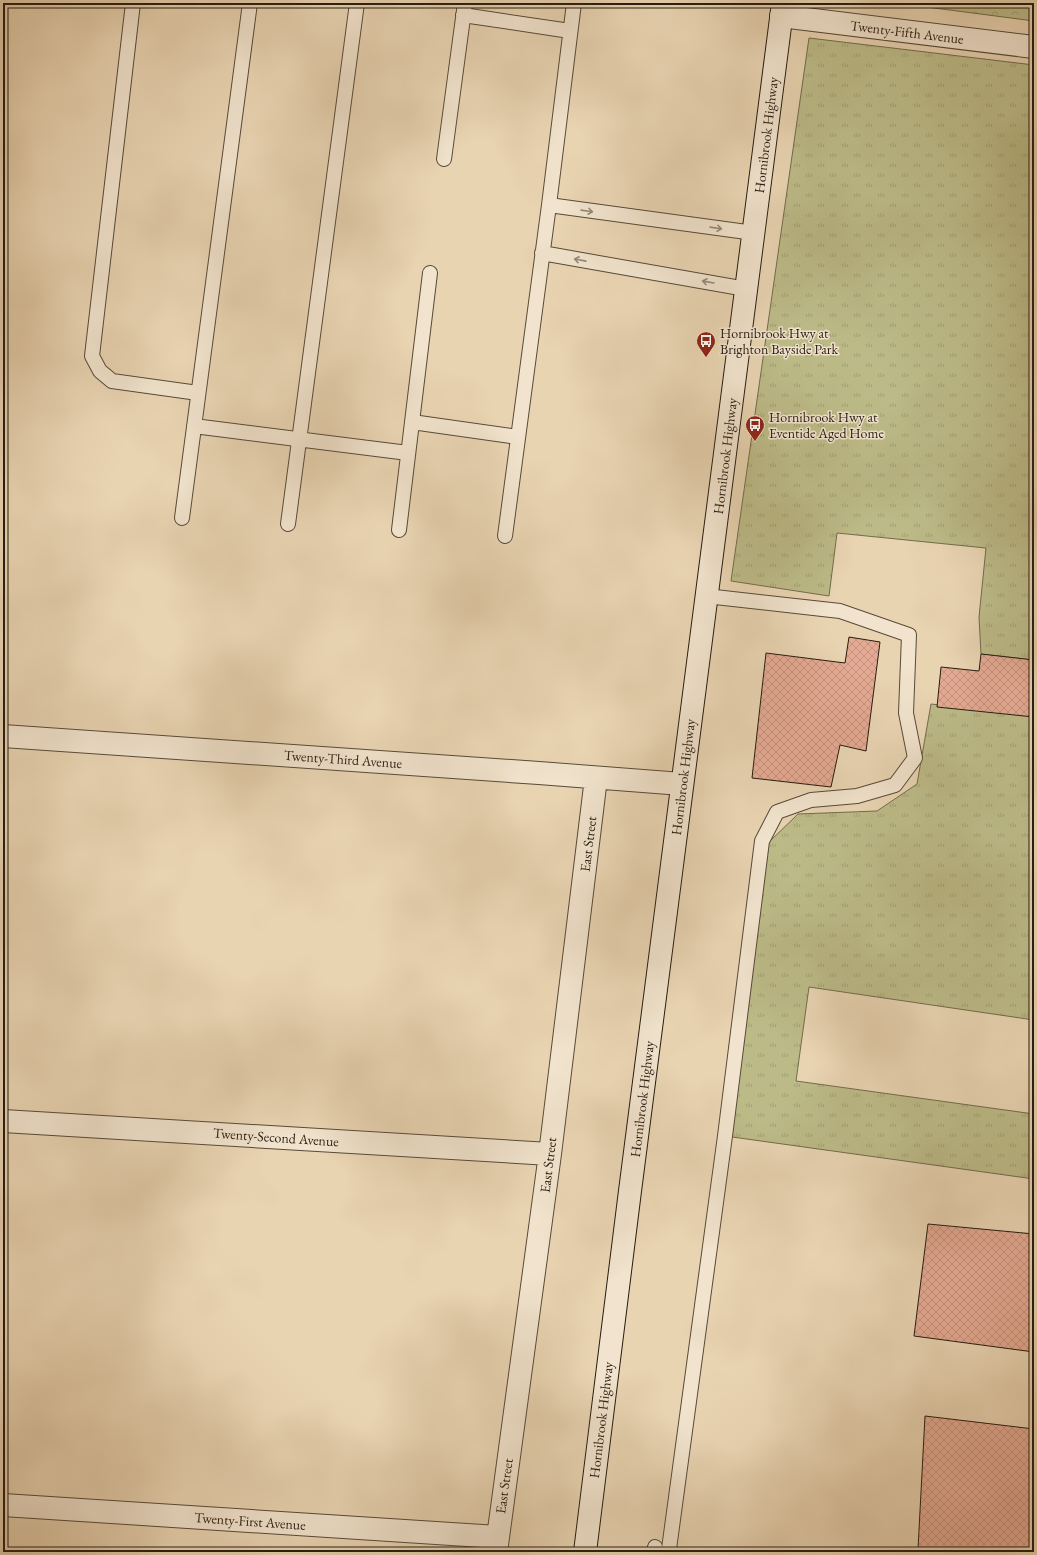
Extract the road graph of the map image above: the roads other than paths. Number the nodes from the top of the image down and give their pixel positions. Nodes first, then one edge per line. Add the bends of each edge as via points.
1 (133, 3) edge
2 (250, 3) edge
3 (357, 3) edge
4 (574, 3) edge
5 (464, 9) edge
6 (782, 10) edge
7 (570, 31) junction
8 (1034, 47) edge
9 (444, 159) dead end
10 (548, 205) junction
11 (754, 233) junction
12 (542, 253) junction
13 (430, 273) dead end
14 (746, 289) junction
15 (198, 393) junction
16 (412, 422) junction
17 (194, 426) junction
18 (518, 437) junction
19 (300, 439) junction
20 (408, 453) junction
21 (182, 518) dead end
22 (288, 524) dead end
23 (399, 530) dead end
24 (505, 536) dead end
25 (706, 596) junction
26 (3, 736) edge
27 (596, 778) junction
28 (682, 784) junction
29 (3, 1121) edge
30 (550, 1154) junction
31 (3, 1505) edge
32 (496, 1544) edge
33 (669, 1549) dead end
34 (585, 1552) edge

1 - 15 lane via 92,356 100,371 112,381
2 - 15 lane
3 - 19 lane
4 - 7 lane
5 - 7 lane
5 - 9 lane
6 - 8 street, Twenty-Fifth Avenue
6 - 11 street, Hornibrook Highway
7 - 10 lane
10 -> 11 lane
10 - 12 lane
11 - 14 street, Hornibrook Highway
14 -> 12 lane
12 - 18 lane
13 - 16 lane
14 - 25 street, Hornibrook Highway
15 - 17 lane
16 - 18 lane
16 - 20 lane
17 - 19 lane
17 - 21 lane
18 - 24 lane
19 - 20 lane
19 - 22 lane
20 - 23 lane
25 - 28 street, Hornibrook Highway
25 - 33 lane via 840,611 909,635 906,713 915,758 895,785 857,796 811,800 777,812 762,841
26 - 27 street, Twenty-Third Avenue
27 - 28 street, Twenty-Third Avenue
27 - 30 street, East Street
28 - 34 street, Hornibrook Highway
29 - 30 street, Twenty-Second Avenue
30 - 32 street, East Street
31 - 32 street, Twenty-First Avenue

